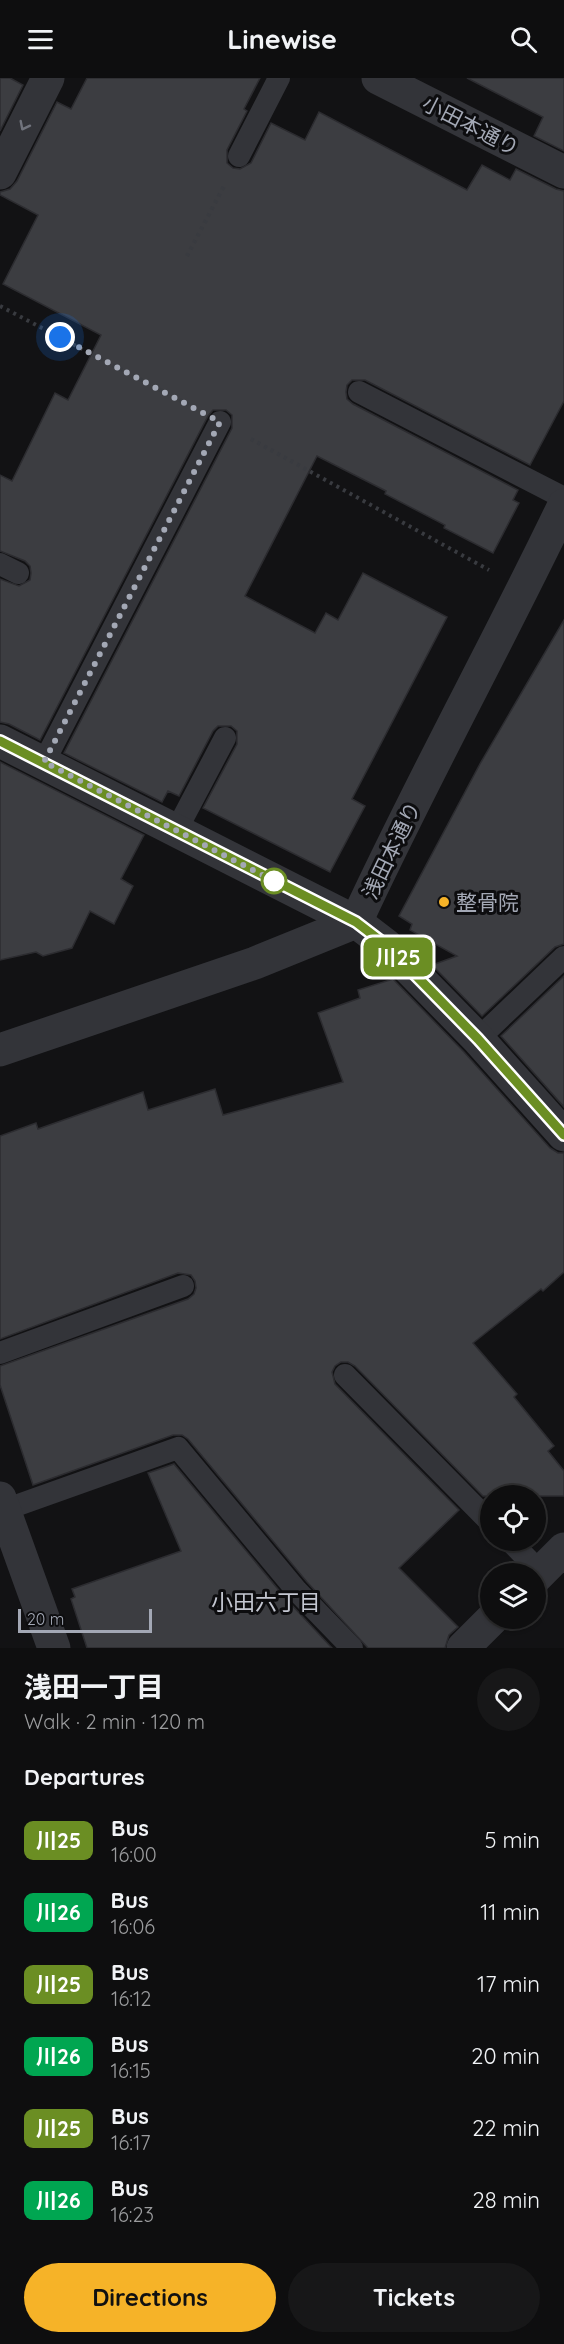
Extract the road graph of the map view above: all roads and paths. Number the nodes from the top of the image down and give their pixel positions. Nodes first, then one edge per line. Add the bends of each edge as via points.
1 (48, 78) edge
2 (279, 78) edge
3 (378, 78) edge
4 (239, 156) joint
5 (564, 172) edge
6 (0, 173) edge
7 (187, 256) dead end
8 (0, 306) edge
9 (358, 392) dead end
10 (220, 422) junction
11 (564, 498) edge
12 (564, 505) edge
13 (524, 589) junction
14 (225, 738) dead end
15 (0, 741) edge
16 (44, 762) junction
17 (176, 831) junction
18 (356, 922) junction
19 (564, 957) edge
20 (478, 1039) junction
21 (0, 1050) edge
22 (564, 1135) edge
23 (183, 1286) dead end
24 (0, 1353) edge
25 (345, 1375) dead end
26 (2, 1504) edge
27 (480, 1512) edge
28 (564, 1549) edge
29 (518, 1551) edge
30 (529, 1563) edge
31 (546, 1566) edge
32 (482, 1629) edge
33 (54, 1648) edge
34 (352, 1648) edge
35 (463, 1648) edge

1 -> 6 street
2 - 4 lane
3 - 5 street, 小田本通り
4 - 7 path
8 - 10 path
9 - 11 lane
10 - 13 path
10 - 16 lane
12 - 13 street, 浅田本通り
13 - 18 street, 浅田本通り
14 - 17 lane
15 - 16 street
16 - 17 street
17 - 18 street
18 - 20 street via 386,945
18 - 21 street, 浅田本通り via 255,963
19 - 20 lane
20 - 22 street
23 - 24 lane
25 - 27 lane
26 - 33 street
26 - 34 lane via 178,1448 297,1591
28 - 31 street
29 - 30 lane
32 - 35 street

